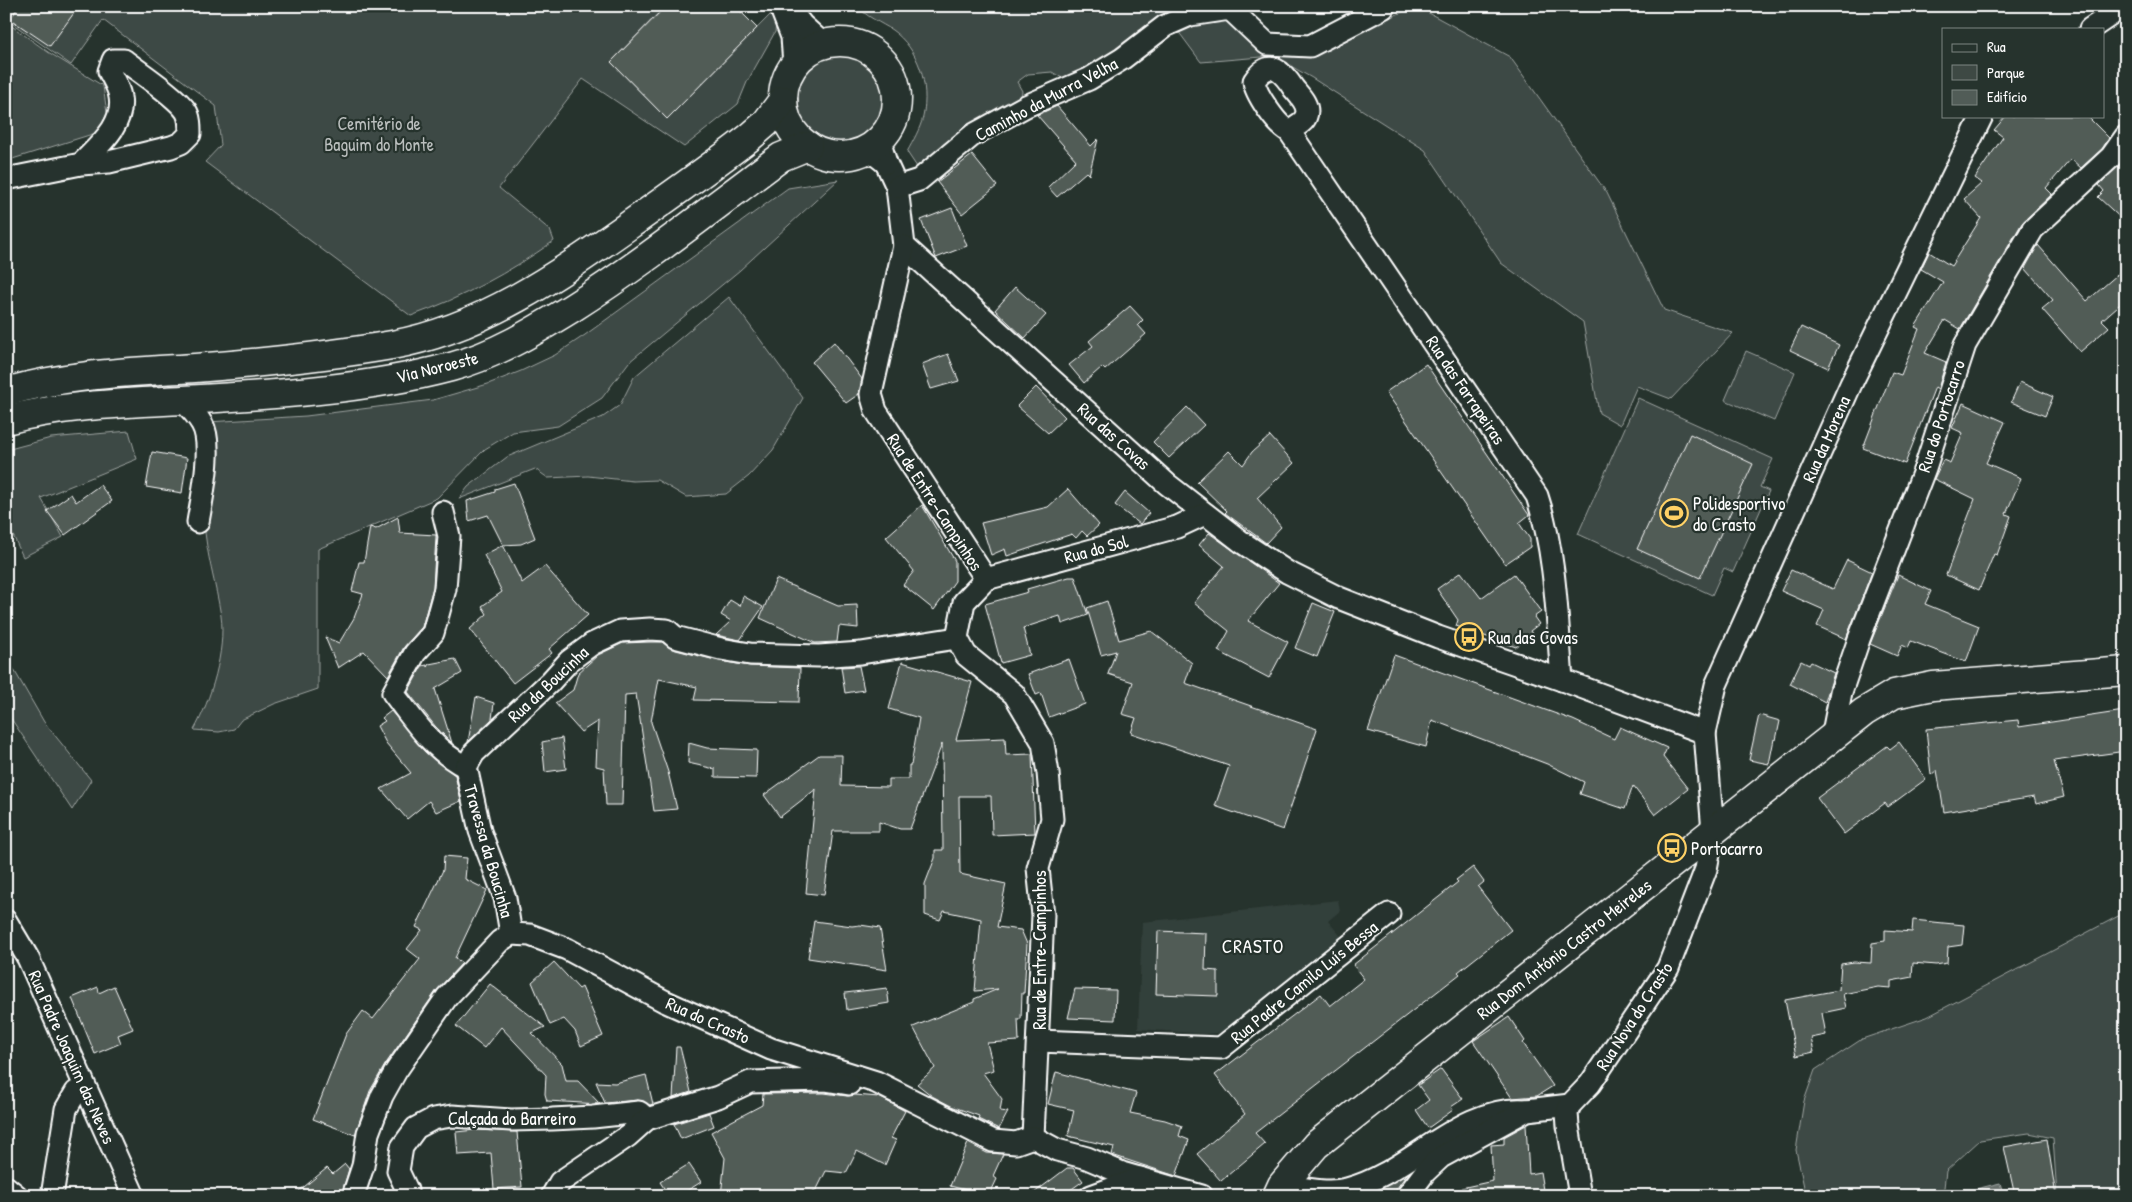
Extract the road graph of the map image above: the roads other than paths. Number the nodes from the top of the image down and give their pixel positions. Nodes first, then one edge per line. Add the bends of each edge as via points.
1 (780, 6) edge
2 (787, 6) edge
3 (2124, 6) edge
4 (1384, 8) dead end
5 (2091, 28) edge
6 (823, 44) junction
7 (794, 65) junction
8 (783, 100) junction
9 (1981, 118) edge
10 (1289, 131) dead end
11 (2126, 136) edge
12 (808, 146) junction
13 (876, 151) junction
14 (81, 164) junction
15 (6, 179) edge
16 (897, 187) junction
17 (904, 246) junction
18 (6, 392) edge
19 (182, 400) junction
20 (6, 420) edge
21 (443, 512) dead end
22 (1205, 514) junction
23 (198, 522) dead end
24 (986, 579) junction
25 (957, 638) junction
26 (2126, 671) edge
27 (1562, 680) junction
28 (1705, 734) junction
29 (1832, 738) junction
30 (466, 768) junction
31 (1713, 832) junction
32 (1389, 914) dead end
33 (6, 921) edge
34 (511, 934) junction
35 (1038, 1041) junction
36 (876, 1082) junction
37 (84, 1087) junction
38 (1570, 1105) junction
39 (1527, 1110) junction
40 (647, 1119) junction
41 (1034, 1137) junction
42 (1140, 1178) junction
43 (6, 1187) edge
44 (407, 1190) dead end
45 (1279, 1190) edge
46 (17, 1196) edge
47 (52, 1196) edge
48 (134, 1196) edge
49 (352, 1196) edge
50 (552, 1196) edge
51 (1091, 1196) edge
52 (1202, 1196) edge
53 (1406, 1196) edge
54 (1580, 1196) edge

1 - 7 street via 792,37
2 - 6 street
3 - 5 street
4 - 16 street, Caminho da Murra Velha via 1310,46 1267,44 1230,9 1190,15 1165,26 1089,79 1026,106 973,135 919,180
6 - 7 main road via 807,52
6 - 13 main road via 859,45 875,54 888,69 896,86 896,106 891,124
7 - 8 main road via 785,81
8 - 12 main road via 790,126
8 - 18 main road, Via Noroeste via 765,124 750,137 589,254 521,296 448,330 393,345 239,364 80,377
9 - 28 street, Rua da Morena via 1847,392 1716,685
10 - 27 street, Rua das Farrapeiras via 1537,496 1545,521
11 - 29 street, Rua do Portocarro via 2111,157 2033,229 1964,345 1925,468 1859,639
12 - 13 main road via 826,154 845,156
12 - 19 main road, Via Noroeste via 781,157 610,284 496,350 450,367 370,382 278,394
13 - 16 street
14 - 14 street via 109,162 181,143 190,134 186,111 124,60 113,60 109,72 120,96 120,114 112,130
14 - 15 street
16 - 17 street
17 - 22 street, Rua das Covas via 1167,484
17 - 24 street, Rua de Entre-Campinhos via 871,394 876,411
19 - 20 main road, Via Noroeste via 86,406
19 - 23 street via 203,425 207,439 205,481
21 - 30 street via 449,536 440,611 433,633 402,672 393,693 424,735
22 - 24 street, Rua do Sol via 1177,527
22 - 27 street, Rua das Covas via 1243,543 1309,585 1438,638
24 - 25 street, Rua de Entre-Campinhos via 964,602
25 - 30 street, Rua da Boucinha via 819,656 721,650 675,637 667,630 620,631 592,644 569,661 474,753
25 - 35 street, Rua de Entre-Campinhos via 966,655 1014,694 1043,742 1052,820 1038,868 1043,915
26 - 29 main road, Rua Dom António Castro Meireles via 1933,686 1894,694 1864,712
27 - 28 street, Rua das Covas
28 - 31 street, Rua da Morena
29 - 31 main road, Rua Dom António Castro Meireles
30 - 34 street, Travessa da Boucinha via 480,831 505,898
31 - 38 street, Rua Nova do Crasto via 1706,869 1668,968 1590,1084
31 - 45 main road, Rua Dom António Castro Meireles via 1316,1145
32 - 35 street, Rua Padre Camilo Luís Bessa via 1222,1048
33 - 37 street, Rua Padre Joaquim das Neves via 28,958
34 - 36 street, Rua do Crasto via 530,935 567,949 664,1001 771,1049
34 - 49 street via 500,941 447,997 396,1071 368,1133 363,1166
35 - 41 street, Rua de Entre-Campinhos
36 - 40 street via 862,1086 825,1080 750,1082 718,1097
36 - 41 street, Rua do Crasto via 993,1141 1016,1143
37 - 47 street via 76,1092 66,1109
37 - 48 street, Rua Padre Joaquim das Neves
38 - 39 street
38 - 54 street via 1568,1126
39 - 45 street via 1496,1111 1470,1122 1380,1176 1347,1189 1333,1192
39 - 53 street via 1441,1157
40 - 44 street, Calçada do Barreiro via 639,1112 552,1119 452,1116 434,1119 416,1128 402,1147 398,1171
40 - 50 street via 628,1136 560,1182
41 - 42 street via 1057,1150
42 - 51 street
42 - 52 street
43 - 46 street

